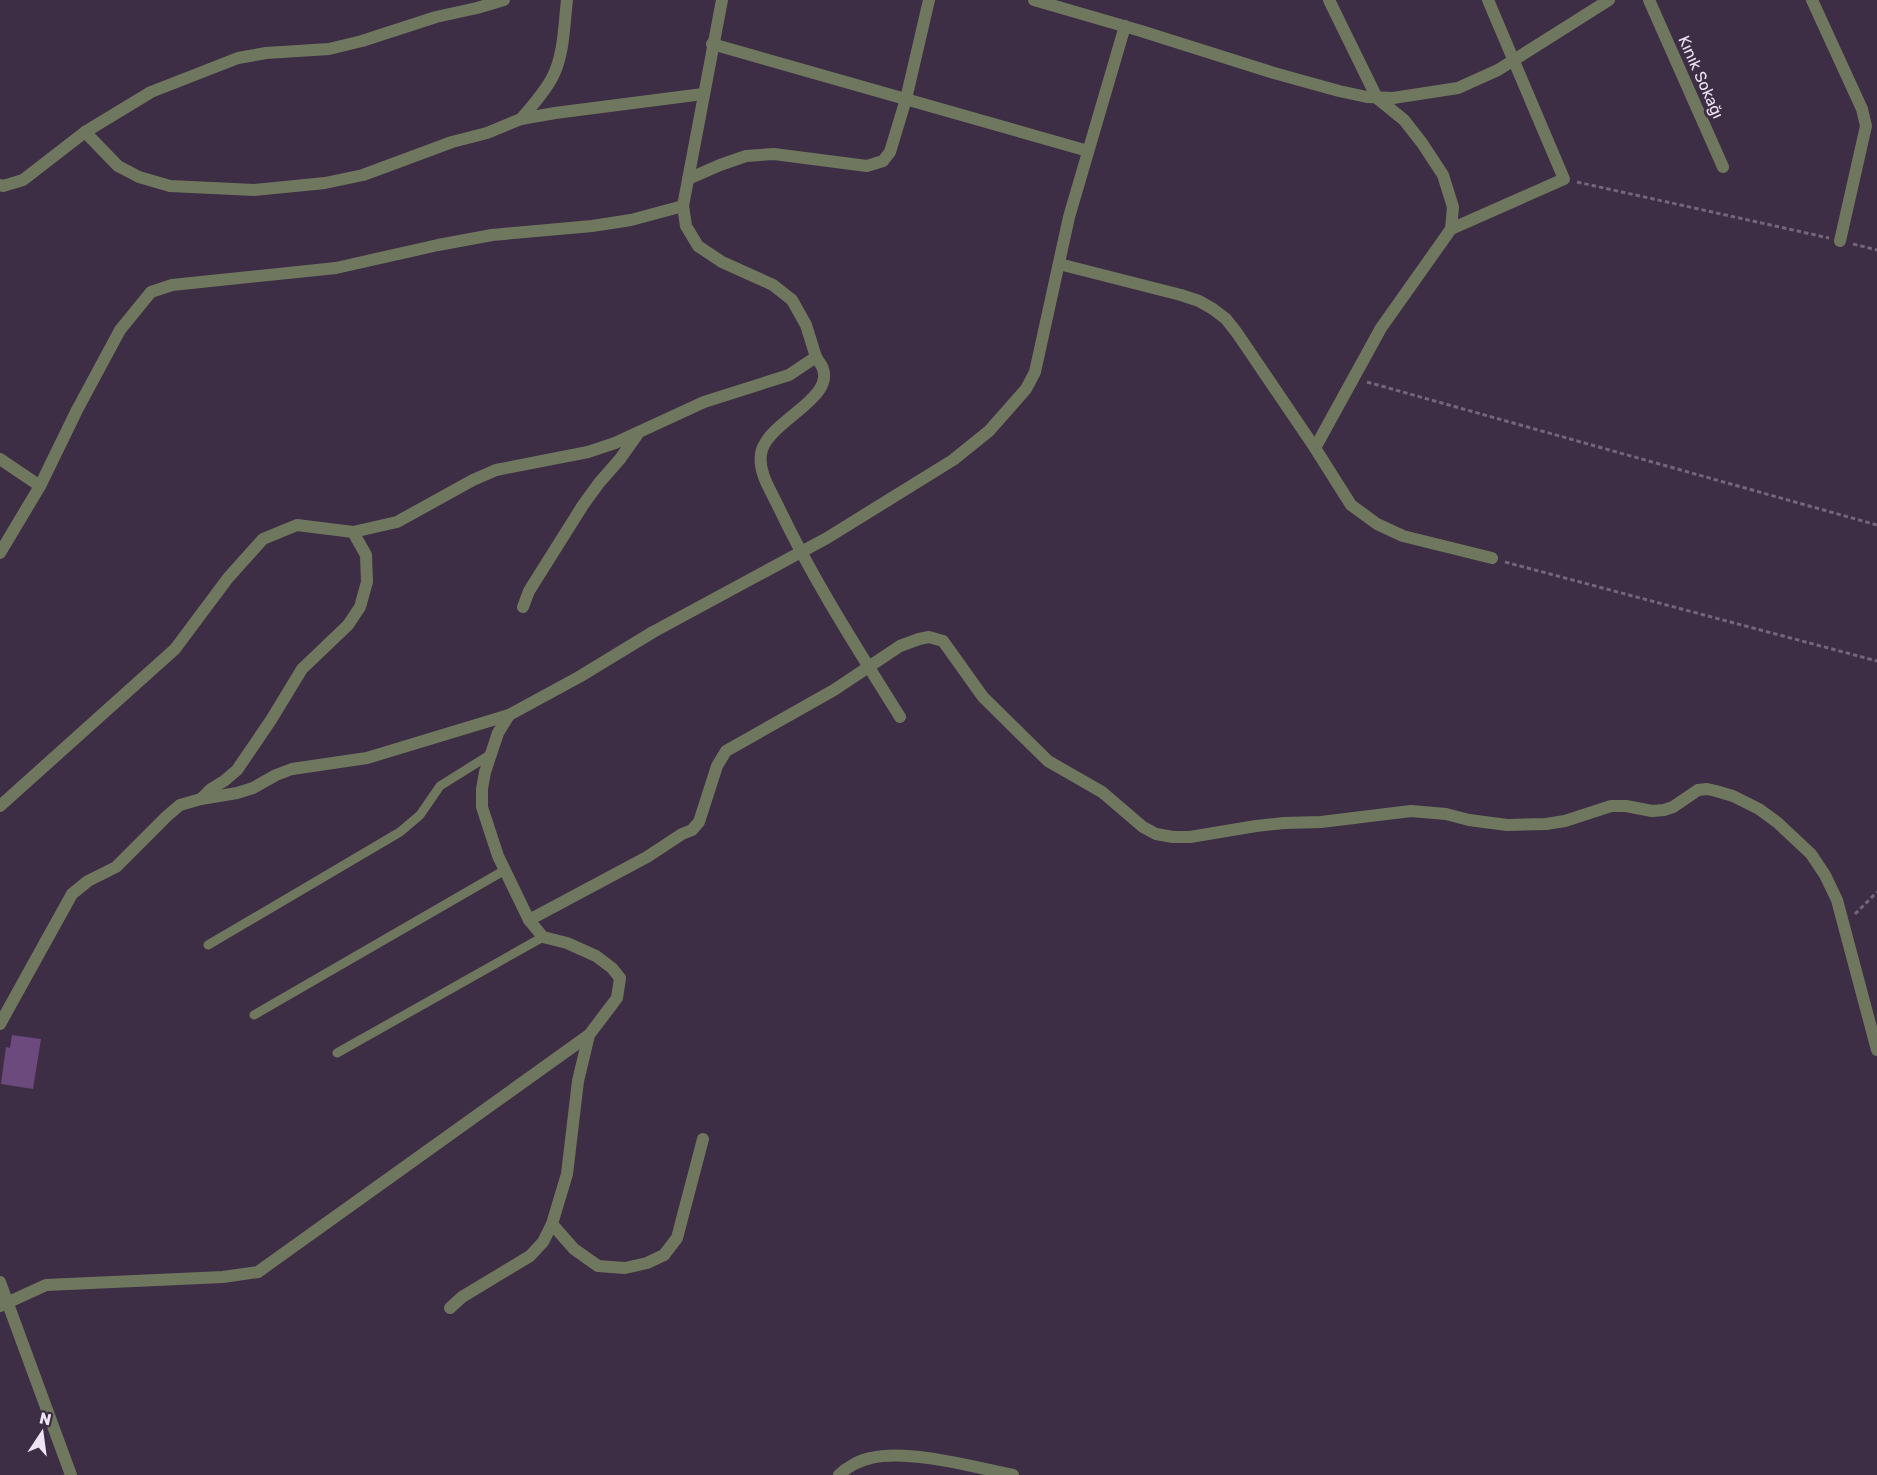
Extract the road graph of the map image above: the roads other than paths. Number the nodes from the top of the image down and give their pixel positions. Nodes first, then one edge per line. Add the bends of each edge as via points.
1 (504, 0) edge
2 (567, 0) edge
3 (722, 0) edge
4 (929, 0) edge
5 (1034, 0) edge
6 (1329, 0) edge
7 (1488, 0) edge
8 (1609, 0) edge
9 (1649, 0) edge
10 (1812, 0) edge
11 (1125, 26) junction
12 (712, 44) junction
13 (1514, 60) junction
14 (703, 94) junction
15 (1377, 98) junction
16 (906, 99) junction
17 (521, 119) junction
18 (1871, 119) edge
19 (85, 132) junction
20 (1088, 151) junction
21 (1723, 167) dead end
22 (688, 179) junction
23 (0, 185) edge
24 (683, 206) junction
25 (1450, 230) junction
26 (1840, 241) road end
27 (1059, 264) junction
28 (816, 357) junction
29 (637, 434) junction
30 (1315, 448) junction
31 (0, 459) edge
32 (40, 486) junction
33 (353, 532) junction
34 (800, 553) junction
35 (0, 554) edge
36 (1492, 558) road end
37 (523, 607) dead end
38 (868, 667) junction
39 (509, 715) junction
40 (900, 717) dead end
41 (491, 754) junction
42 (201, 799) junction
43 (0, 806) edge
44 (505, 870) junction
45 (529, 920) junction
46 (543, 937) junction
47 (208, 945) dead end
48 (5, 1003) edge
49 (254, 1015) dead end
50 (0, 1024) edge
51 (589, 1035) junction
52 (1877, 1050) edge
53 (337, 1053) dead end
54 (703, 1139) dead end
55 (552, 1224) junction
56 (0, 1282) edge
57 (4, 1304) edge
58 (450, 1308) dead end
59 (71, 1475) edge
60 (839, 1475) edge
61 (1013, 1475) edge

1 - 19 street via 329,49 238,58 151,92
2 - 17 street via 553,76
3 - 12 street
4 - 16 street
5 - 11 street
6 - 15 street
7 - 13 street
8 - 13 street
9 - 21 street, Kınık Sokağı
10 - 18 street via 1862,109
11 - 15 street via 1274,73
11 - 20 street
12 - 14 street
12 - 16 street
13 - 15 street via 1458,88
13 - 25 street via 1564,179
14 - 17 street
14 - 22 street
15 - 25 street via 1404,120 1443,175 1452,207
16 - 20 street
16 - 22 street via 890,152 883,161 867,166 774,154 746,156
17 - 19 street via 363,175 254,190 170,186 139,177 118,166
18 - 26 street via 1866,126
19 - 23 street via 23,180
20 - 27 street
22 - 24 street
24 - 28 street via 686,226 698,246 722,262 773,285 792,300 806,325
24 - 32 street via 592,226 492,235 336,268 172,285 151,292 120,330
25 - 30 street via 1381,328
27 - 30 street via 1181,295 1213,309 1237,333
27 - 34 street via 1035,372 1009,409 953,460
28 - 29 street via 789,375 704,402
28 - 34 street via 824,370 823,383 814,397 765,443 760,455 764,475
29 - 33 street via 588,452 496,470 397,522
29 - 37 street via 583,504
30 - 36 street via 1351,505 1377,524 1403,536
31 - 32 street
32 - 35 street
33 - 42 street via 366,555 368,582 360,607 348,625 302,669 237,770
33 - 43 street via 297,525 262,539 175,649
34 - 38 street
34 - 39 street
38 - 40 street
38 - 45 street via 726,751 717,766 699,822 692,830
38 - 52 street via 900,646 919,639 943,641 983,697 1048,760 1095,787 1143,827 1173,837 1411,811 1507,825 1546,824 1611,806 1664,810 1698,790 1733,796 1760,809 1796,838 1825,875 1837,900
39 - 41 street
39 - 42 street via 367,758 292,769 253,788
41 - 44 street via 482,807
41 - 47 lane via 440,786 420,814 400,832
42 - 48 street via 180,805 116,867 72,894
44 - 45 street
44 - 49 lane
45 - 46 street
46 - 51 street via 596,956 620,978 617,998
46 - 53 lane
48 - 50 street
51 - 55 street via 578,1081 567,1174
51 - 57 street via 258,1272 46,1285
54 - 55 street via 677,1238 664,1255 625,1268 598,1266 574,1249
55 - 58 street via 530,1256
56 - 57 street
57 - 59 street
60 - 61 street via 871,1458 900,1456

